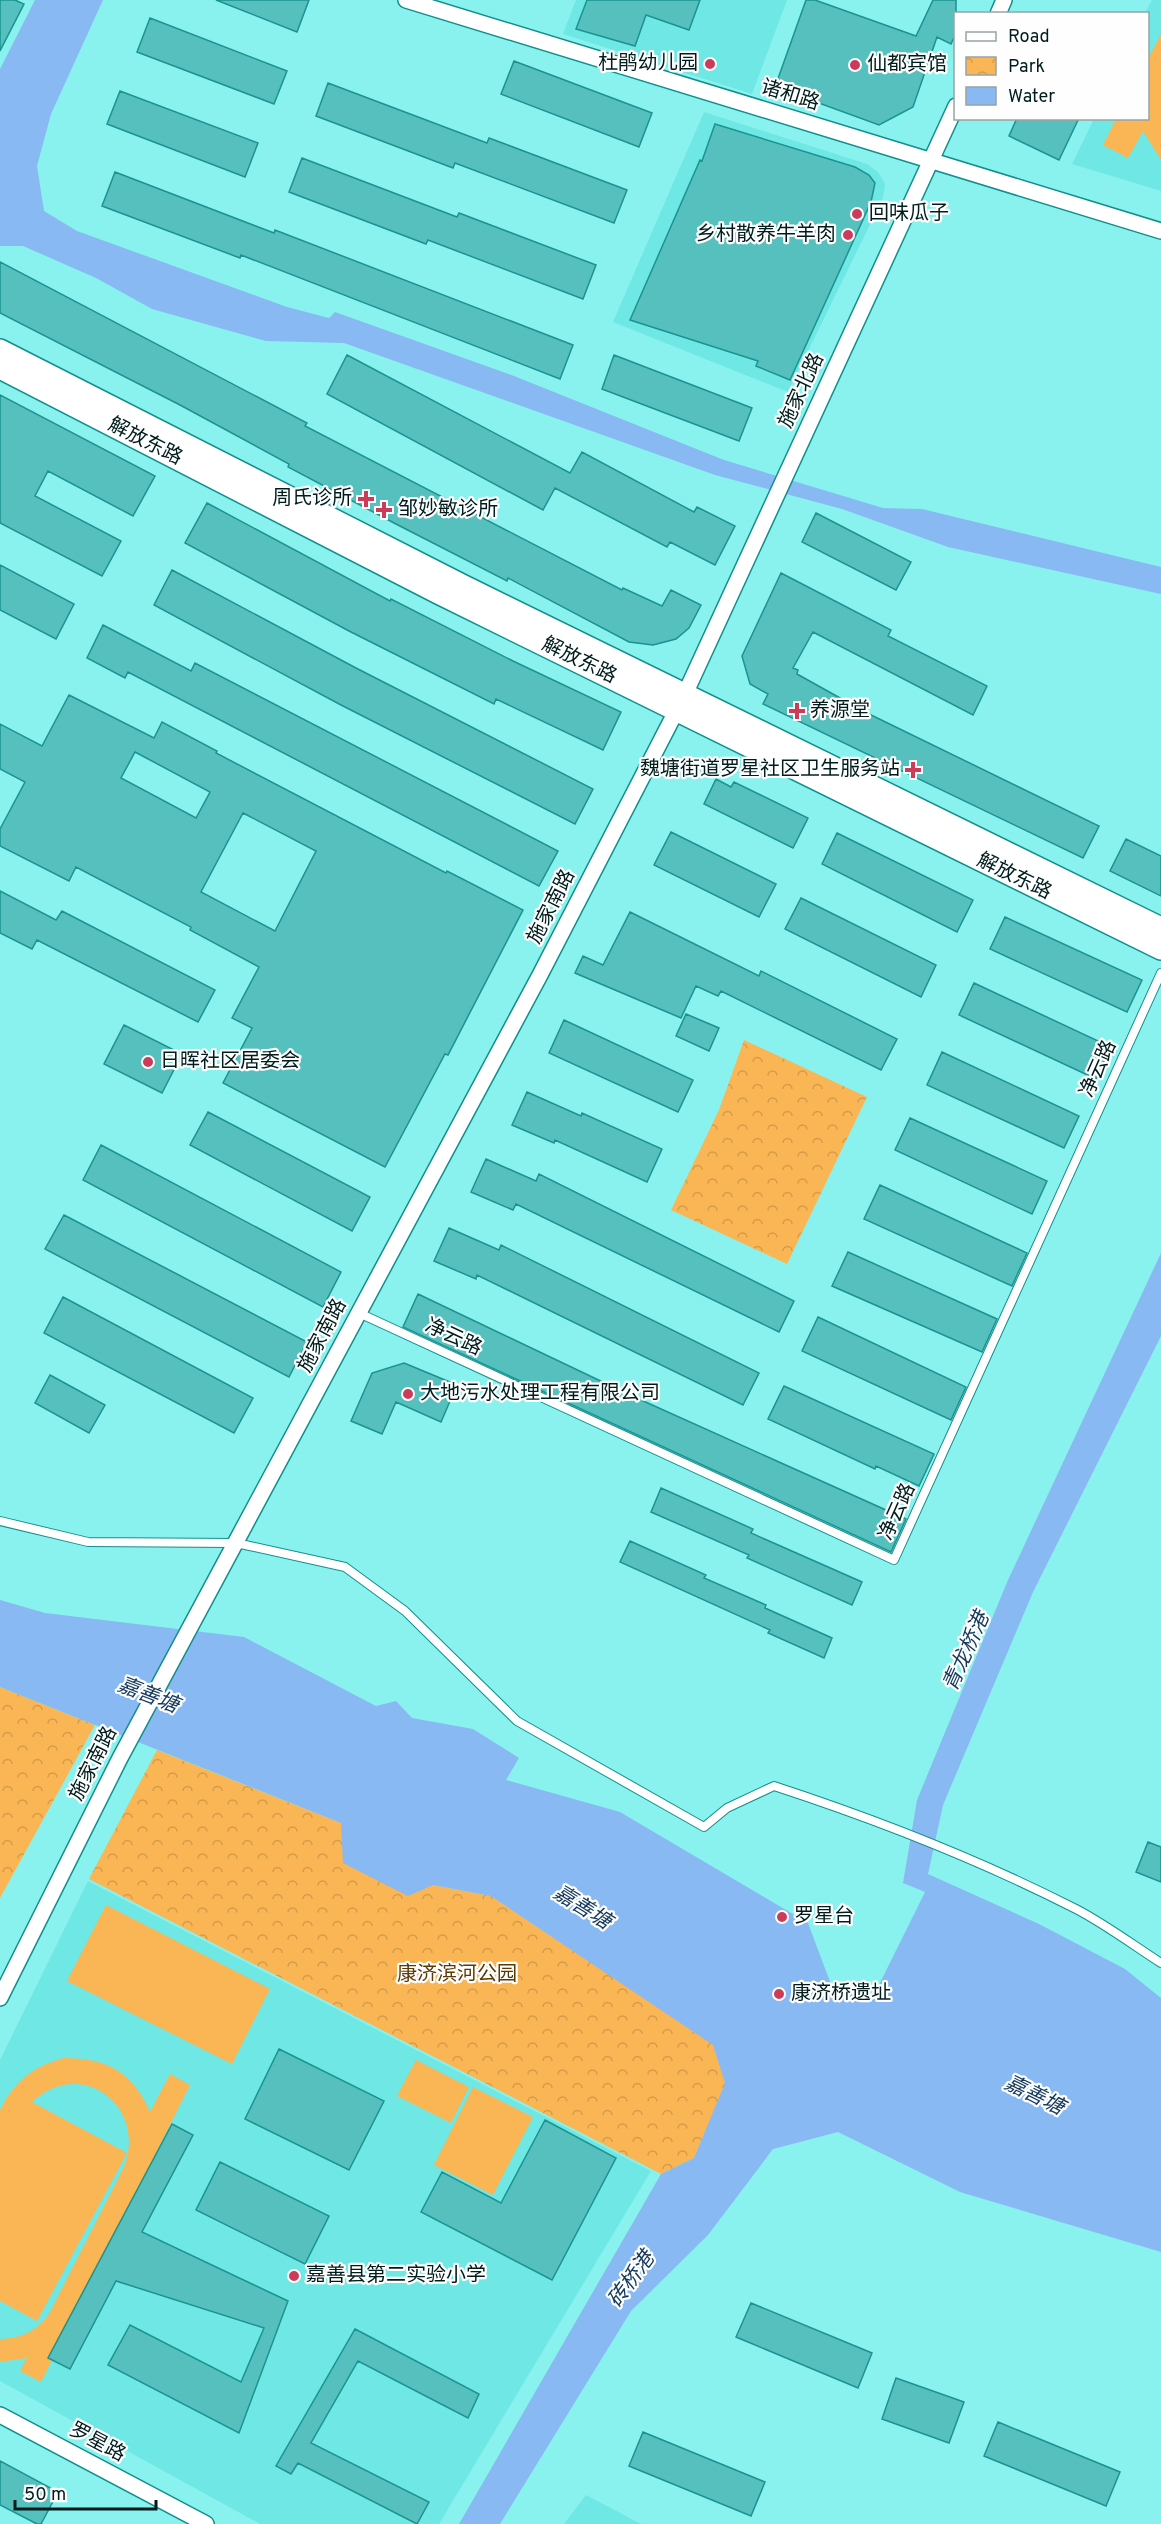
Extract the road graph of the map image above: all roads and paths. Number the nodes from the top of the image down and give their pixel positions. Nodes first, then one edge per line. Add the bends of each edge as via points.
1 (406, 0) edge
2 (954, 110) edge
3 (930, 161) junction
4 (1161, 231) edge
5 (0, 350) edge
6 (0, 368) edge
7 (681, 701) junction
8 (1161, 928) edge
9 (1161, 949) edge
10 (1161, 973) edge
11 (359, 1313) junction
12 (0, 1521) edge
13 (236, 1543) junction
14 (1161, 1963) edge
15 (0, 1998) edge
16 (0, 2415) edge
17 (206, 2524) edge

1 - 3 street, 诸和路
2 - 3 street, 施家北路
3 - 4 street, 诸和路
3 - 7 street, 施家北路
5 - 7 main road, 解放东路
6 - 7 main road, 解放东路 via 427,587
7 - 8 main road, 解放东路
7 - 9 main road, 解放东路 via 922,833
7 - 11 street, 施家南路
10 - 11 lane, 净云路 via 894,1560
11 - 13 street, 施家南路
12 - 13 lane via 88,1542
13 - 14 lane via 345,1567 405,1611 517,1721 704,1827 727,1808 774,1786 958,1852 1078,1910
13 - 15 street, 施家南路 via 120,1758
16 - 17 street, 罗星路

